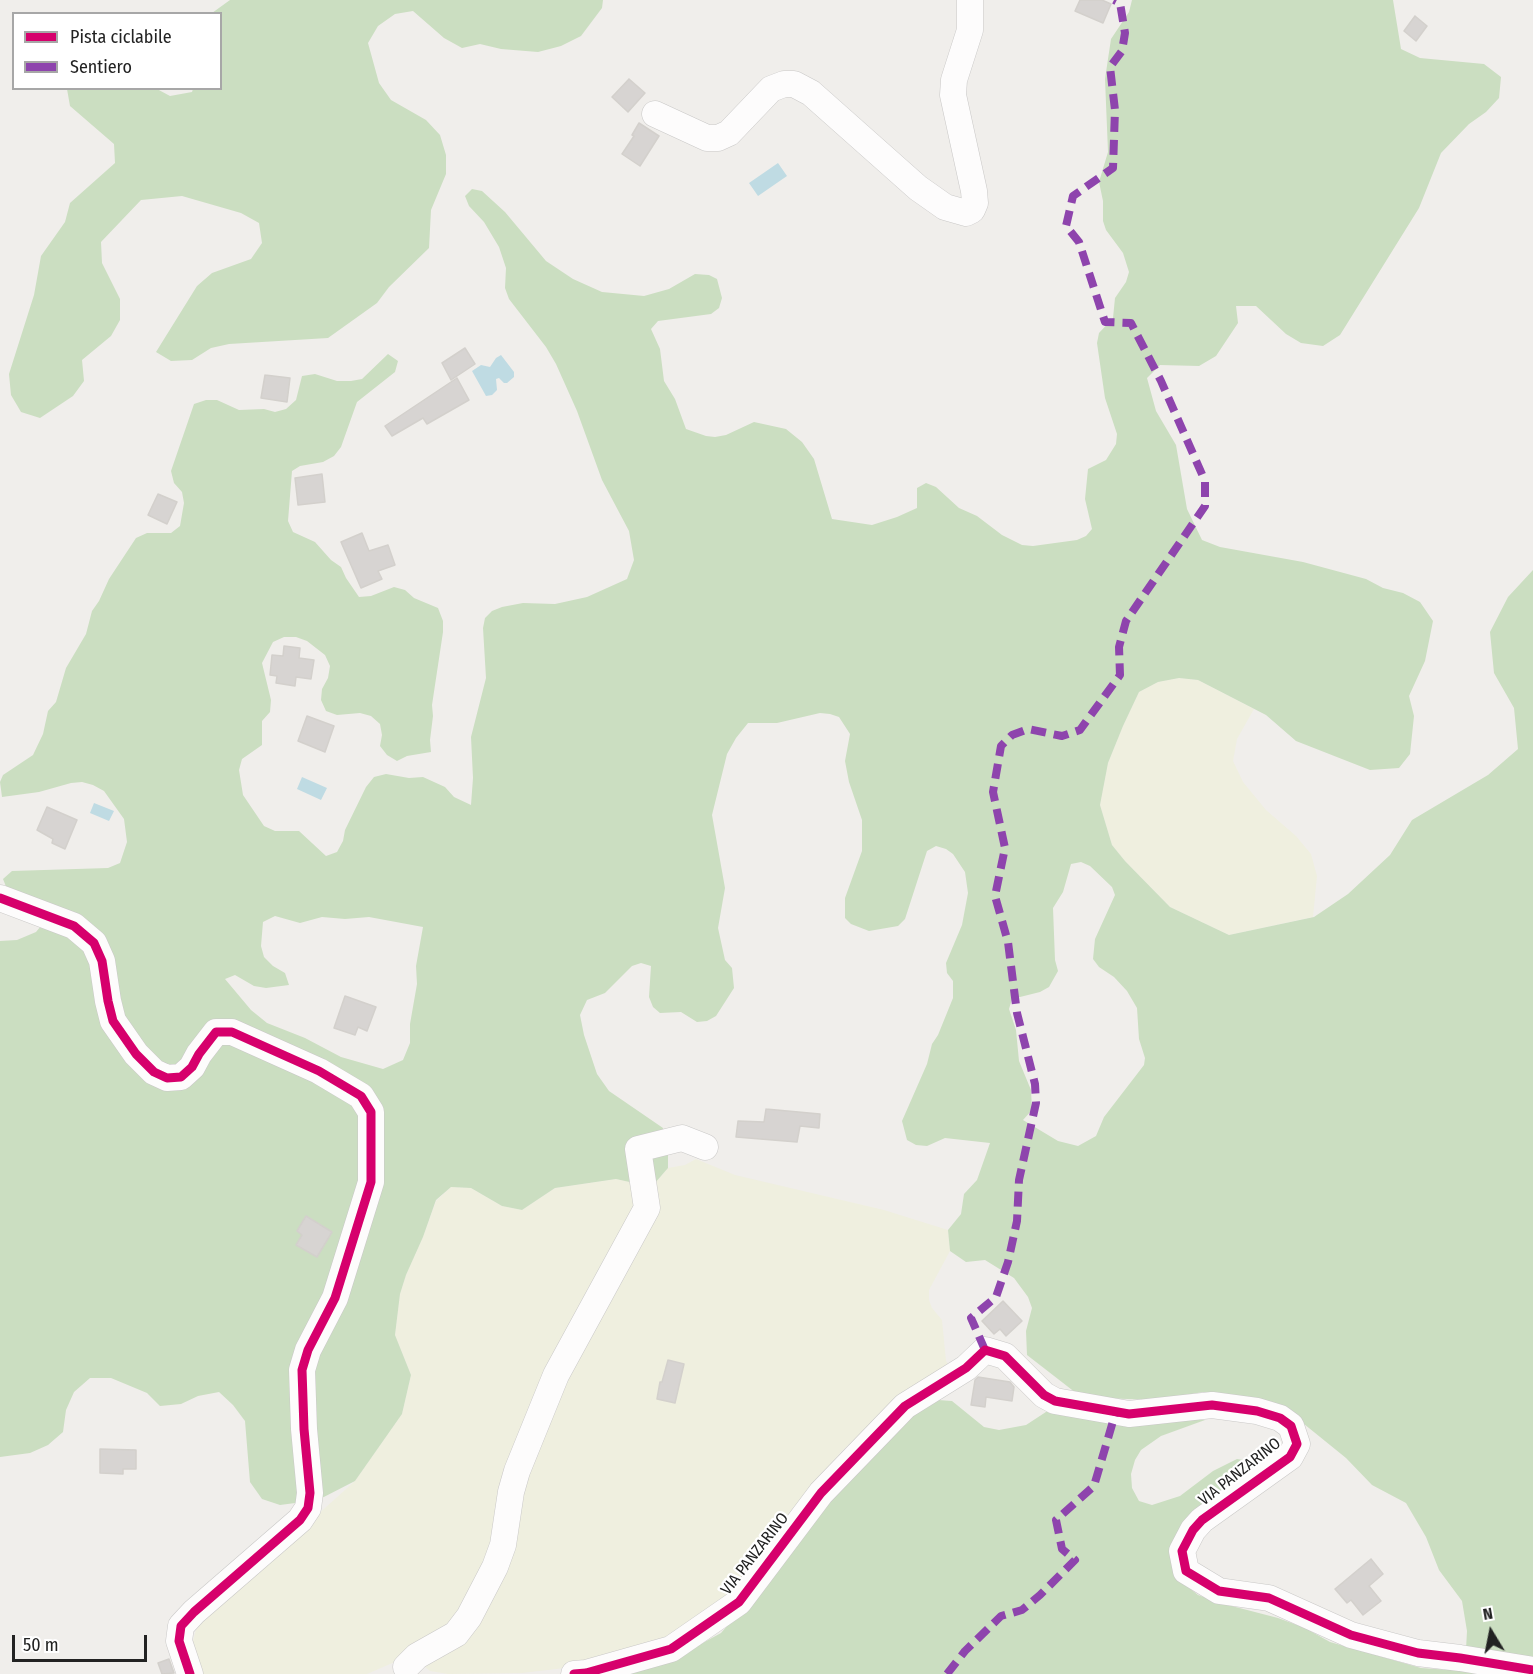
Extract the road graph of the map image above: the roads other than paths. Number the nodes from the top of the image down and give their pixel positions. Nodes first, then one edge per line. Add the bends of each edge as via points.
1 (970, 0) edge
2 (655, 114) dead end
3 (0, 898) edge
4 (705, 1147) dead end
5 (1533, 1670) edge
6 (404, 1672) edge
7 (190, 1674) edge
8 (574, 1674) edge

1 - 2 street via 970,30 953,95 974,190 975,203 966,213 945,207 918,188 811,93 794,84 771,89 729,134 718,138 707,138
3 - 7 street via 74,926 94,943 102,961 113,1021 154,1072 167,1078 181,1077 216,1032 232,1032 319,1071 361,1096 371,1112 371,1182 335,1298 302,1370 308,1508 300,1520 181,1626 179,1641
4 - 6 street via 682,1138 638,1149 648,1209 556,1375 517,1471 504,1545 495,1567 456,1634 417,1656
5 - 8 street, VIA PANZARINO via 1418,1653 1351,1635 1269,1598 1219,1591 1186,1571 1182,1551 1202,1520 1290,1456 1297,1444 1290,1426 1280,1418 1257,1411 1212,1405 1129,1414 1055,1401 1005,1356 985,1350 966,1368 905,1406 821,1492 739,1602 672,1649

